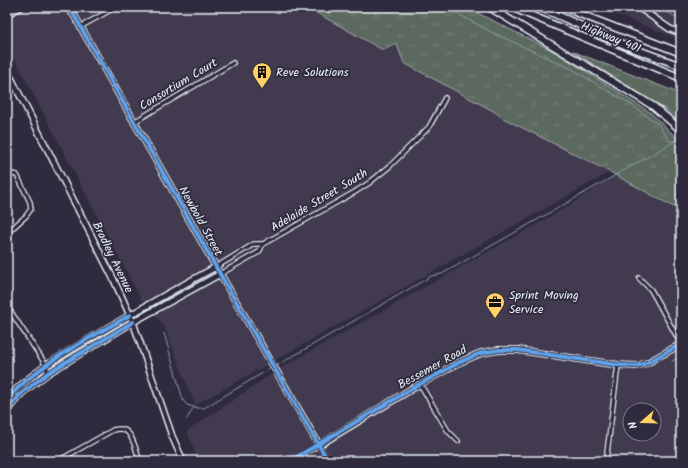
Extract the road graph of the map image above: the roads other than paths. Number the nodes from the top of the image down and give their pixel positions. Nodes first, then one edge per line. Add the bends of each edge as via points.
1 (21, 7) edge
2 (67, 7) edge
3 (116, 7) edge
4 (489, 7) edge
5 (511, 7) edge
6 (539, 7) edge
7 (562, 7) edge
8 (638, 7) edge
9 (7, 14) edge
10 (80, 27) junction
11 (681, 33) edge
12 (681, 53) edge
13 (233, 63) dead end
14 (681, 66) edge
15 (7, 70) edge
16 (681, 78) edge
17 (445, 98) dead end
18 (134, 122) junction
19 (681, 130) edge
20 (7, 173) edge
21 (7, 233) edge
22 (263, 244) junction
23 (216, 267) junction
24 (220, 274) junction
25 (639, 278) dead end
26 (7, 306) edge
27 (130, 315) junction
28 (133, 322) junction
29 (681, 344) edge
30 (46, 365) junction
31 (618, 365) junction
32 (48, 372) junction
33 (420, 384) junction
34 (7, 399) edge
35 (7, 410) edge
36 (458, 441) dead end
37 (319, 445) junction
38 (58, 461) edge
39 (139, 461) edge
40 (183, 461) edge
41 (290, 461) edge
42 (328, 461) edge
43 (606, 461) edge

1 - 9 street
2 - 10 street, Newbold Street
3 - 10 street
4 - 19 highway via 653,106
5 - 16 highway, Highway 401
6 - 14 highway, Highway 401 via 626,46
7 - 12 highway
8 - 11 street
10 - 18 street, Newbold Street
13 - 18 street, Consortium Court
15 - 27 street, Bradley Avenue
17 - 22 street, Adelaide Street South via 429,127 388,168 356,192
18 - 23 street, Newbold Street
20 - 21 street via 17,175 31,209
22 - 23 street, Adelaide Street South via 254,244
22 - 24 street, Adelaide Street South via 259,252
23 - 24 street, Newbold Street
23 - 27 street, Adelaide Street South
24 - 28 street, Adelaide Street South
24 - 37 street, Newbold Street
25 - 29 street via 651,290
26 - 30 street
27 - 28 street, Bradley Avenue
27 - 30 street, Adelaide Street South
28 - 32 street, Adelaide Street South
28 - 40 street, Bradley Avenue
29 - 31 street, Bessemer Road via 647,363 636,366
30 - 32 street
30 - 34 street, Adelaide Street South
31 - 33 street, Bessemer Road via 518,350 499,350 468,358
31 - 43 street
32 - 35 street, Adelaide Street South via 22,393
33 - 36 street via 448,431
33 - 37 street, Bessemer Road
37 - 41 street
37 - 42 street
38 - 39 street via 113,430 120,429 129,434

